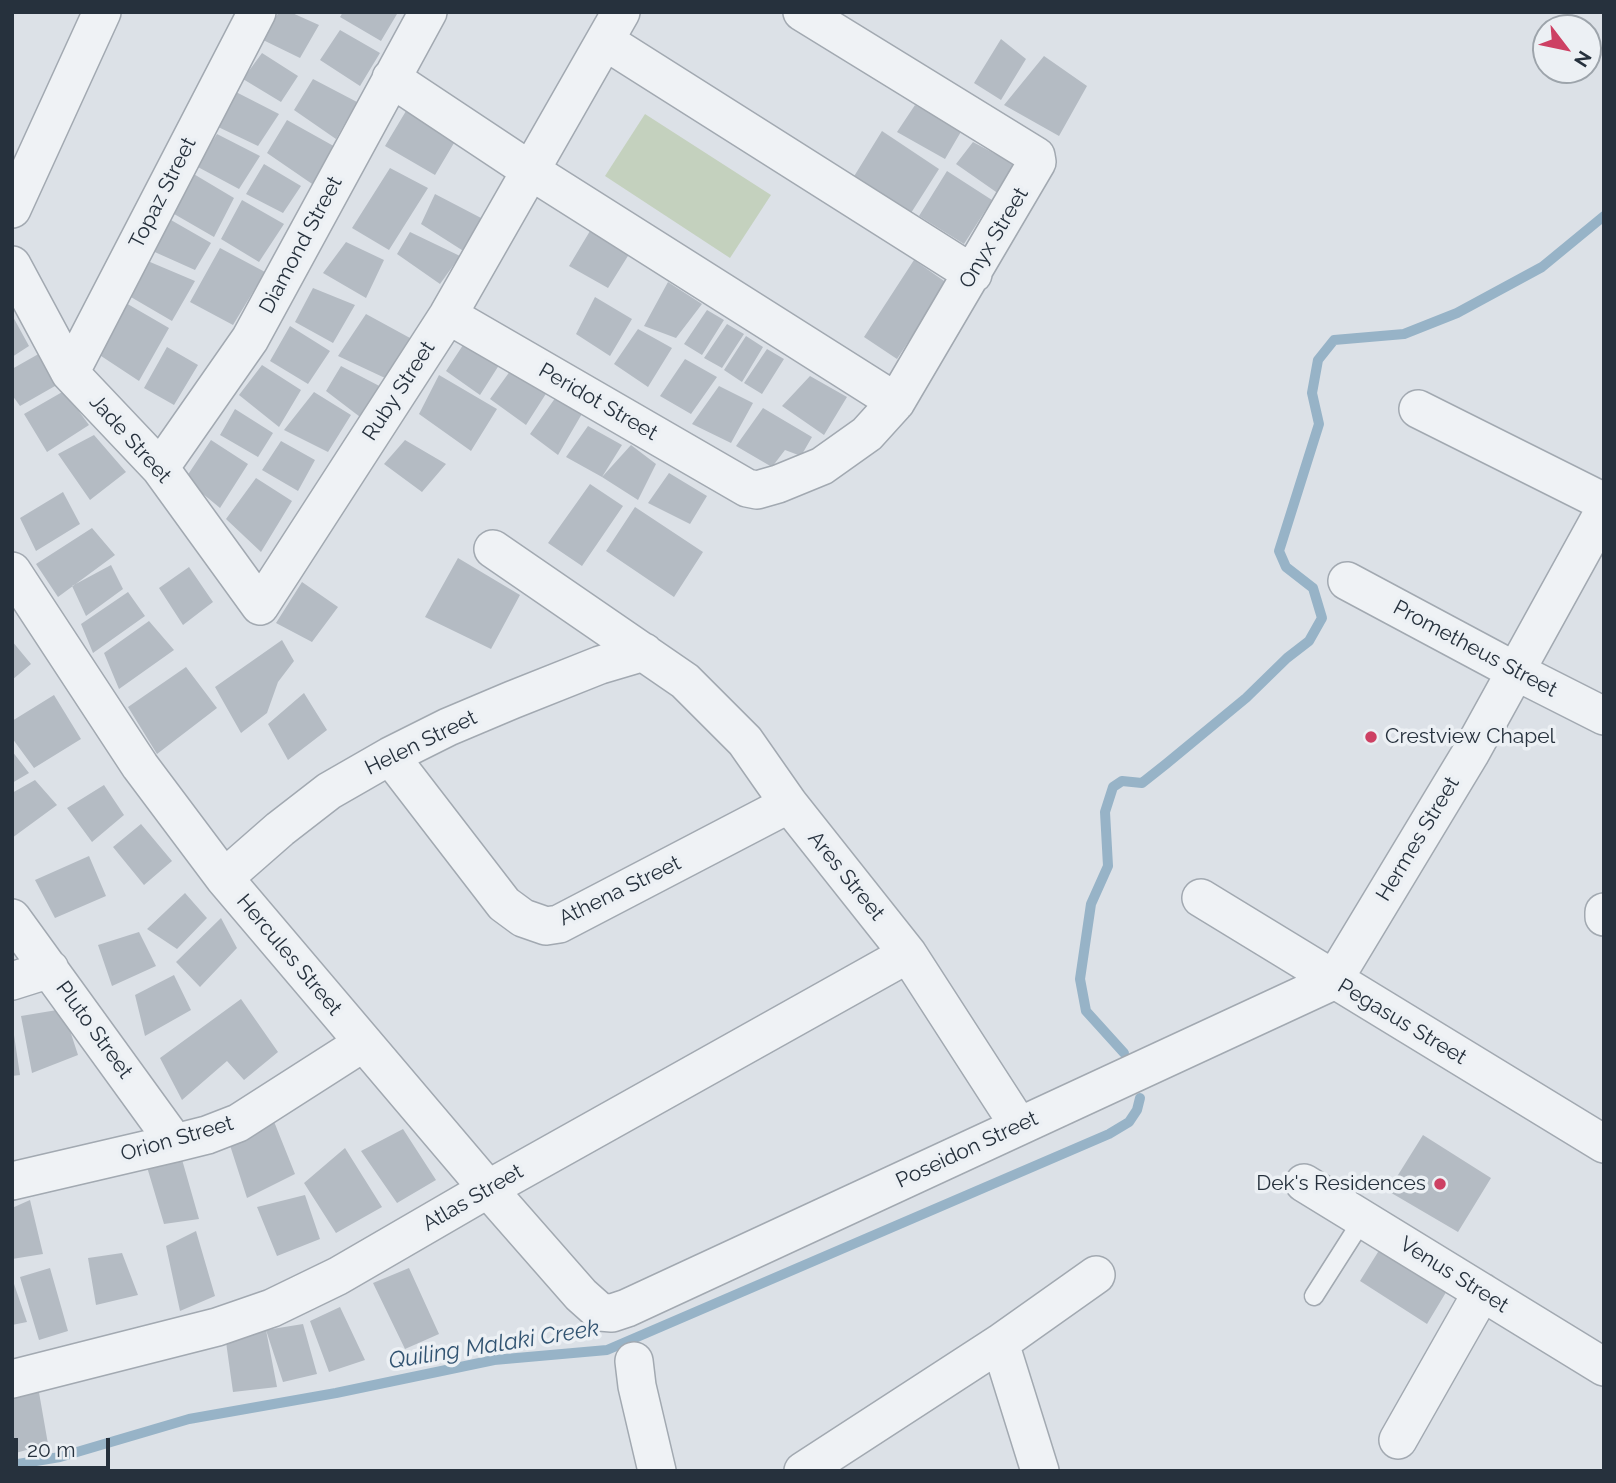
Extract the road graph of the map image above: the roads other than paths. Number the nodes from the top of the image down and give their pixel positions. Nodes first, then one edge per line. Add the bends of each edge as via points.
1 (102, 12) edge
2 (257, 12) edge
3 (428, 12) edge
4 (802, 12) edge
5 (613, 26) edge
6 (391, 78) junction
7 (531, 171) junction
8 (12, 209) edge
9 (12, 265) edge
10 (973, 274) junction
11 (448, 315) junction
12 (70, 373) junction
13 (896, 402) junction
14 (1418, 409) dead end
15 (160, 468) junction
16 (747, 488) joint
17 (1604, 502) edge
18 (1604, 511) edge
19 (492, 549) dead end
20 (12, 570) edge
21 (1347, 581) dead end
22 (260, 606) joint
23 (644, 652) junction
24 (1517, 672) junction
25 (1604, 716) edge
26 (390, 756) junction
27 (789, 804) junction
28 (224, 878) junction
29 (1201, 898) dead end
30 (12, 918) edge
31 (908, 954) junction
32 (50, 969) junction
33 (12, 981) edge
34 (1334, 981) junction
35 (363, 1042) junction
36 (1019, 1126) junction
37 (175, 1143) junction
38 (1604, 1144) edge
39 (12, 1181) edge
40 (1304, 1183) dead end
41 (488, 1189) junction
42 (1363, 1219) junction
43 (1096, 1275) dead end
44 (1482, 1292) junction
45 (1314, 1296) dead end
46 (600, 1312) joint
47 (1000, 1343) junction
48 (634, 1361) dead end
49 (1604, 1367) edge
50 (12, 1379) edge
51 (1398, 1440) dead end
52 (657, 1471) edge
53 (803, 1471) edge
54 (1040, 1471) edge

1 - 8 street
2 - 12 street, Topaz Street
3 - 6 street, Diamond Street
4 - 10 street, Onyx Street via 1036,156 1036,166
5 - 7 street, Ruby Street
5 - 10 street
6 - 7 street
6 - 15 street, Diamond Street via 250,339
7 - 11 street, Ruby Street
7 - 13 street
9 - 12 street, Jade Street
10 - 13 street, Onyx Street
11 - 16 street, Peridot Street
11 - 22 street, Ruby Street
12 - 15 street, Jade Street
13 - 16 street, Onyx Street via 867,434 822,466 778,484
14 - 17 street
15 - 22 street, Jade Street
18 - 24 street, Hermes Street
19 - 23 street, Ares Street
20 - 28 street, Hercules Street via 140,766
21 - 24 street, Prometheus Street
23 - 26 street, Helen Street via 512,700
23 - 27 street, Ares Street via 685,681 745,741
24 - 25 street, Prometheus Street
24 - 34 street, Hermes Street
26 - 27 street, Athena Street via 505,904 523,918 546,926 559,924
26 - 28 street, Helen Street via 329,791
27 - 31 street, Ares Street
28 - 35 street, Hercules Street
29 - 34 street, Pegasus Street
30 - 32 street, Pluto Street
31 - 36 street, Ares Street
31 - 41 street, Atlas Street
32 - 33 street
32 - 37 street, Pluto Street
34 - 36 street, Poseidon Street
34 - 38 street, Pegasus Street
35 - 37 street, Orion Street via 237,1123
35 - 41 street, Hercules Street
36 - 46 street, Poseidon Street via 627,1308
37 - 39 street, Orion Street
40 - 42 street, Venus Street
41 - 46 street, Hercules Street
41 - 50 street, Atlas Street via 338,1276 243,1319
42 - 44 street, Venus Street
42 - 45 lane
43 - 47 street
44 - 49 street, Venus Street
44 - 51 street
47 - 53 street
47 - 54 street
48 - 52 street

